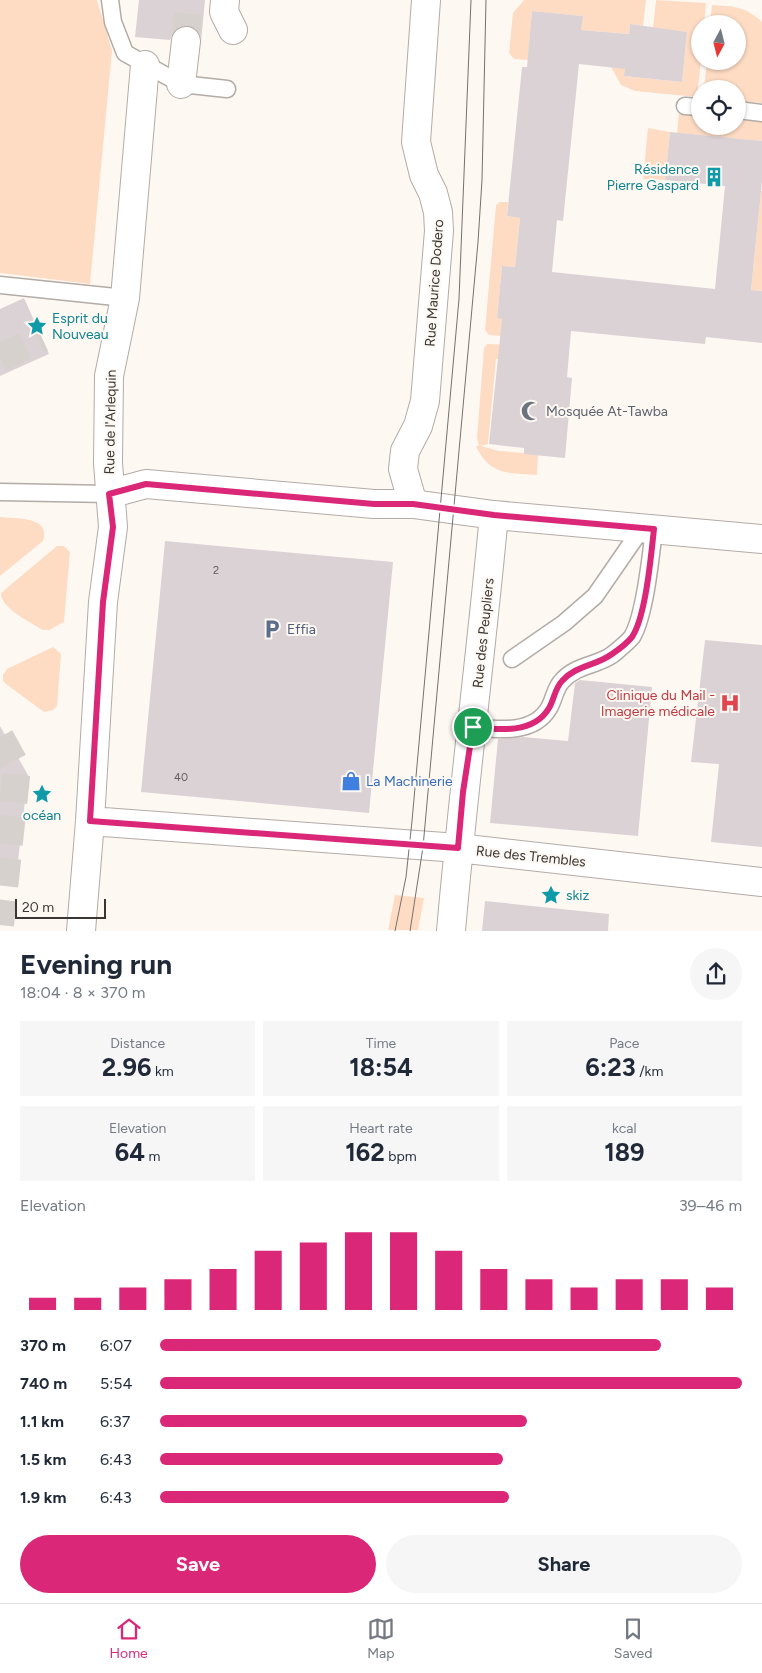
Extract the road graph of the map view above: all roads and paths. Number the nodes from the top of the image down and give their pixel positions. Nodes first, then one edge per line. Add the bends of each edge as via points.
1 (110, 0) edge
2 (225, 0) edge
3 (426, 0) edge
4 (233, 30) dead end
5 (186, 41) tunnel mouth
6 (145, 65) junction
7 (181, 84) junction
8 (227, 88) dead end
9 (746, 111) edge
10 (762, 112) edge
11 (0, 285) edge
12 (125, 298) junction
13 (0, 492) edge
14 (109, 494) junction
15 (413, 504) junction
16 (494, 515) junction
17 (648, 529) junction
18 (762, 539) edge
19 (512, 659) dead end
20 (473, 727) junction
21 (90, 821) junction
22 (458, 848) junction
23 (762, 882) edge
24 (81, 930) edge
25 (451, 930) edge

1 - 6 lane via 113,22 125,52
2 - 4 street via 224,12
3 - 15 street, Rue Maurice Dodero via 416,142 438,212 439,231 424,401 418,426 405,451 403,469
5 - 7 street
6 - 7 lane
6 - 12 street, Rue de l'Arlequin
7 - 8 lane
9 - 10 lane
11 - 12 lane
12 - 14 street, Rue de l'Arlequin via 109,376
13 - 14 lane
14 - 15 street via 146,484 374,504
14 - 21 street, Rue de l'Arlequin via 113,527 103,602
15 - 16 street
16 - 17 street
16 - 20 street, Rue des Peupliers
17 - 18 street
17 - 19 lane via 595,596 564,623
17 - 20 lane via 641,610 632,637 610,656 574,670 560,682 542,718 522,728
20 - 22 street, Rue des Peupliers
21 - 22 street, Rue des Trembles
21 - 24 street, Rue de l'Arlequin
22 - 23 street, Rue des Trembles
22 - 25 street, Rue des Peupliers

